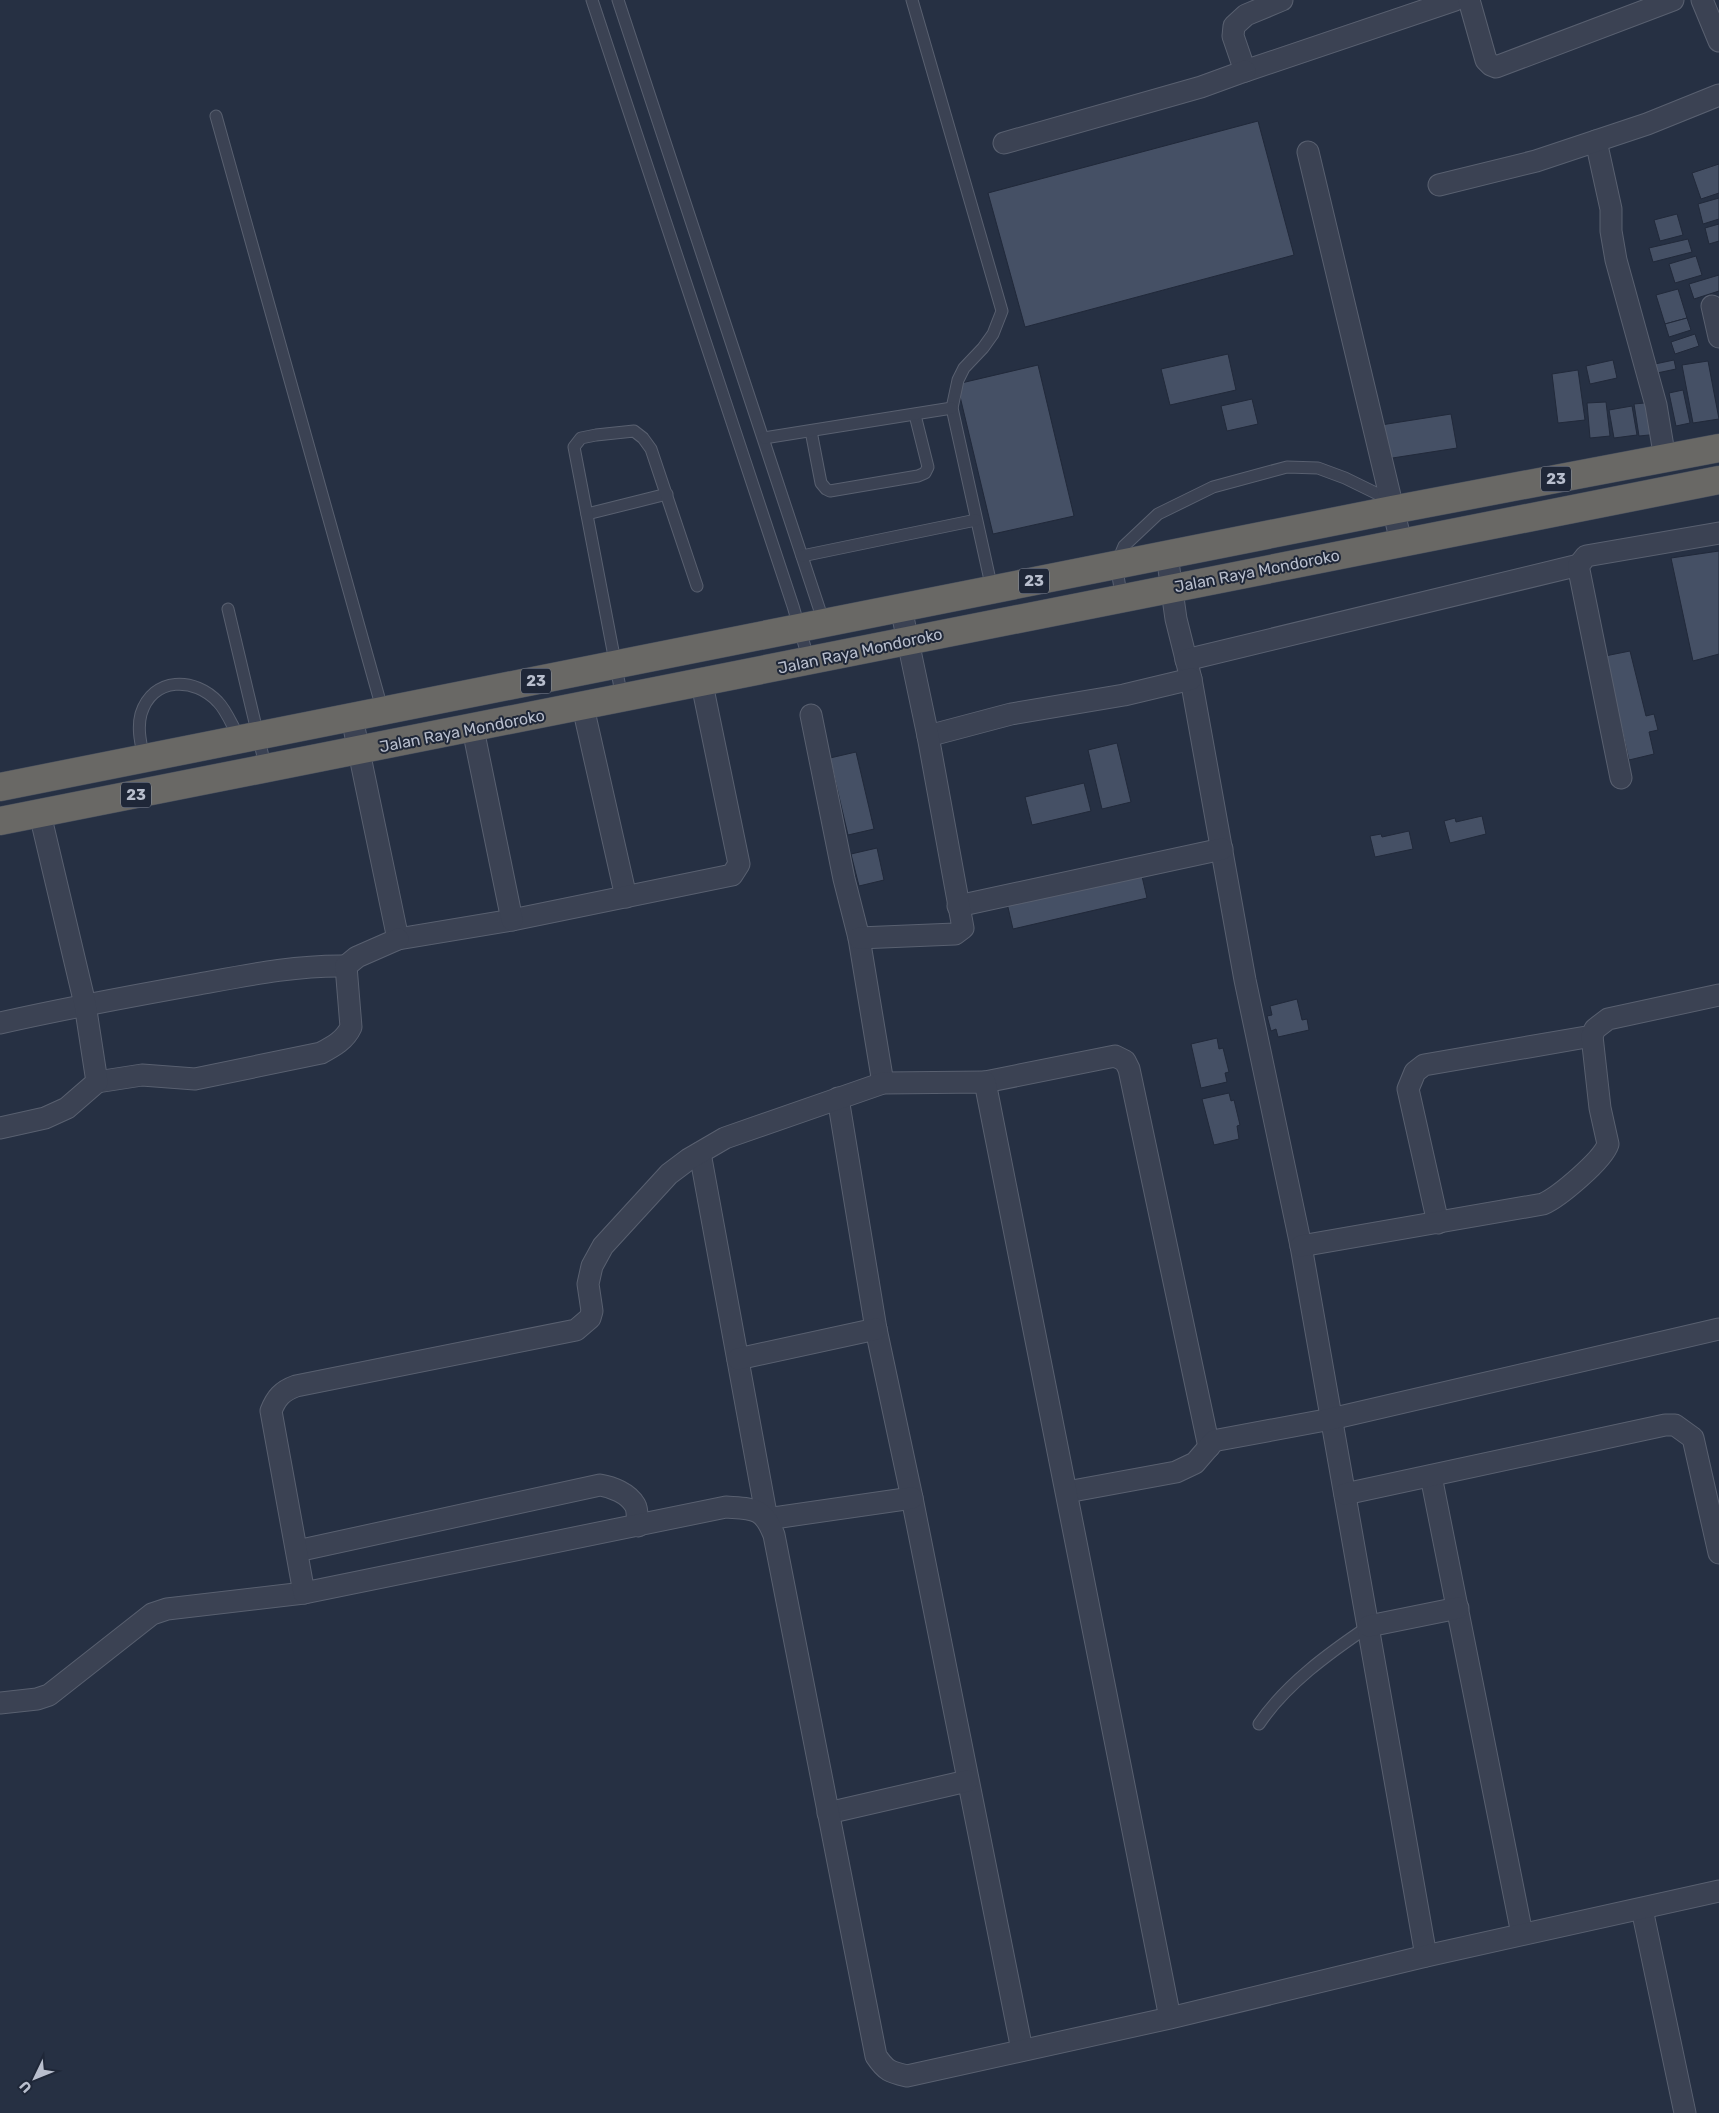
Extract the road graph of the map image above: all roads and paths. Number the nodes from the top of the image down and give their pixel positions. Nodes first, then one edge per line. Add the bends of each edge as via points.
1 (592, 0) edge
2 (618, 0) edge
3 (912, 0) edge
4 (1282, 0) edge
5 (1455, 0) edge
6 (1469, 0) edge
7 (1673, 0) edge
8 (1702, 0) edge
9 (1719, 41) edge
10 (1244, 71) junction
11 (1719, 96) edge
12 (216, 116) dead end
13 (1596, 141) junction
14 (1004, 143) dead end
15 (1308, 152) dead end
16 (1439, 185) dead end
17 (1712, 306) dead end
18 (1719, 337) edge
19 (952, 408) junction
20 (914, 414) junction
21 (811, 430) junction
22 (764, 438) junction
23 (1719, 448) edge
24 (1665, 459) junction
25 (1719, 480) edge
26 (667, 494) junction
27 (1391, 505) junction
28 (587, 514) junction
29 (976, 520) junction
30 (1719, 533) edge
31 (1401, 542) junction
32 (1167, 555) junction
33 (802, 556) junction
34 (1116, 565) junction
35 (1579, 565) junction
36 (697, 586) dead end
37 (1172, 588) junction
38 (992, 590) junction
39 (1122, 598) junction
40 (901, 608) junction
41 (228, 609) dead end
42 (812, 626) junction
43 (909, 641) junction
44 (720, 645) junction
45 (809, 662) junction
46 (616, 666) junction
47 (1188, 670) junction
48 (714, 681) junction
49 (622, 699) junction
50 (583, 707) junction
51 (383, 712) junction
52 (811, 716) dead end
53 (352, 718) junction
54 (473, 729) junction
55 (928, 736) junction
56 (249, 739) junction
57 (359, 752) junction
58 (144, 759) junction
59 (266, 768) junction
60 (1621, 778) dead end
61 (0, 787) edge
62 (0, 792) edge
63 (40, 814) junction
64 (3, 821) edge
65 (1222, 849) junction
66 (626, 897) junction
67 (958, 906) junction
68 (512, 920) junction
69 (859, 938) junction
70 (398, 940) junction
71 (346, 966) junction
72 (1719, 995) edge
73 (85, 1004) junction
74 (0, 1023) edge
75 (1592, 1036) junction
76 (97, 1082) junction
77 (985, 1082) junction
78 (883, 1083) junction
79 (838, 1098) junction
80 (0, 1128) edge
81 (700, 1153) junction
82 (1438, 1223) junction
83 (1301, 1246) junction
84 (876, 1329) junction
85 (1719, 1329) edge
86 (738, 1359) junction
87 (1331, 1419) junction
88 (1209, 1447) junction
89 (1431, 1476) junction
90 (1067, 1492) junction
91 (1345, 1494) junction
92 (912, 1498) junction
93 (1715, 1518) edge
94 (767, 1519) junction
95 (638, 1526) junction
96 (297, 1551) junction
97 (1719, 1553) edge
98 (304, 1593) junction
99 (1458, 1608) junction
100 (1368, 1626) junction
101 (10, 1702) edge
102 (1259, 1724) dead end
103 (967, 1781) junction
104 (828, 1813) junction
105 (1719, 1891) edge
106 (1642, 1909) junction
107 (1522, 1934) junction
108 (1426, 1956) junction
109 (1170, 2018) junction
110 (1022, 2050) junction
111 (1685, 2113) edge

1 - 42 lane
2 - 22 lane
3 - 19 lane via 1002,311 992,334 961,374
4 - 10 street via 1246,15 1234,26 1233,36
5 - 10 street
6 - 7 street via 1486,60 1496,67
8 - 9 street
10 - 14 street via 1201,87
11 - 13 street
12 - 51 lane
13 - 16 street via 1536,161
13 - 24 street via 1611,209 1616,260 1656,405
15 - 27 street
17 - 18 street
19 - 20 lane
19 - 29 lane
20 - 21 lane
20 - 21 lane via 928,467 924,473 830,491 822,483
21 - 22 lane
22 - 33 lane
23 - 24 highway, Jalan Raya Mondoroko / 23
24 - 27 highway, Jalan Raya Mondoroko / 23
25 - 31 highway, Jalan Raya Mondoroko / 23
26 - 28 lane
26 - 28 lane via 644,438 634,431 596,434 581,438 574,447
26 - 36 lane
27 - 31 street
27 - 32 highway, Jalan Raya Mondoroko / 23
27 - 34 lane via 1345,478 1318,468 1287,467 1213,487 1158,514 1124,546
28 - 46 lane
29 - 33 lane
29 - 38 lane
30 - 35 street via 1586,556
31 - 37 highway, Jalan Raya Mondoroko / 23
32 - 34 highway, Jalan Raya Mondoroko / 23
32 - 37 street
33 - 42 lane
34 - 38 highway, Jalan Raya Mondoroko / 23
34 - 39 lane
35 - 47 street
35 - 60 street
37 - 39 highway, Jalan Raya Mondoroko / 23
37 - 47 street
38 - 40 highway, Jalan Raya Mondoroko / 23
39 - 43 highway, Jalan Raya Mondoroko / 23
40 - 42 highway, Jalan Raya Mondoroko / 23
40 - 43 street
41 - 56 lane
42 - 44 highway, Jalan Raya Mondoroko / 23
42 - 45 lane
43 - 45 highway, Jalan Raya Mondoroko / 23
43 - 55 street
44 - 46 highway, Jalan Raya Mondoroko / 23
44 - 48 highway
45 - 48 highway, Jalan Raya Mondoroko / 23
46 - 49 lane
46 - 51 highway, Jalan Raya Mondoroko / 23
47 - 55 street via 1124,695 1010,714
47 - 65 street
48 - 49 highway, Jalan Raya Mondoroko / 23
48 - 66 street via 739,864 732,875
49 - 50 highway, Jalan Raya Mondoroko / 23
50 - 54 highway, Jalan Raya Mondoroko / 23
50 - 66 street
51 - 53 highway, Jalan Raya Mondoroko / 23
52 - 69 street
53 - 56 highway, Jalan Raya Mondoroko / 23
53 - 57 street
54 - 57 highway, Jalan Raya Mondoroko / 23
54 - 68 street
55 - 67 street
56 - 58 highway, Jalan Raya Mondoroko / 23
56 - 58 lane via 219,703 199,687 181,683 165,686 147,700 141,714 139,735
56 - 59 lane
57 - 59 highway, Jalan Raya Mondoroko / 23
57 - 70 street
58 - 61 highway, Jalan Raya Mondoroko / 23
59 - 63 highway, Jalan Raya Mondoroko / 23
62 - 64 highway
63 - 64 highway, Jalan Raya Mondoroko / 23
63 - 73 street
65 - 67 street
65 - 83 street
66 - 68 street
67 - 69 street via 963,928 956,934
68 - 70 street
69 - 78 street
70 - 71 street via 357,957
71 - 73 street via 317,965 263,972
71 - 76 street via 351,1026 337,1045 321,1053 195,1079 142,1075
72 - 75 street via 1608,1020 1595,1029
73 - 74 street
73 - 76 street
75 - 82 street via 1600,1108 1608,1144 1602,1155 1554,1199 1543,1204
75 - 82 street via 1424,1065 1415,1072 1408,1089
76 - 80 street via 68,1108 45,1118
77 - 78 street
77 - 88 street via 1115,1056 1125,1061
77 - 90 street
78 - 79 street
79 - 81 street via 725,1138
79 - 84 street
81 - 86 street
81 - 96 street via 669,1174 603,1246 592,1266 588,1284 592,1312 576,1330 296,1386 276,1398 271,1412
82 - 83 street
83 - 87 street
84 - 86 street
84 - 92 street
85 - 87 street
86 - 94 street
87 - 88 street via 1218,1440
87 - 91 street
88 - 90 street via 1195,1463 1176,1472
89 - 91 street
89 - 93 street via 1675,1425 1693,1438
89 - 99 street
90 - 109 street
91 - 100 street
92 - 94 street
92 - 103 street
93 - 97 street
94 - 95 street via 751,1509 726,1508
94 - 104 street via 774,1536
95 - 96 street via 635,1506 628,1498 600,1485
95 - 98 street
96 - 98 street
98 - 101 street via 167,1608 152,1614 49,1695
99 - 100 street
99 - 107 street
100 - 102 lane via 1298,1681 1273,1704
100 - 108 street
103 - 104 street
103 - 110 street
104 - 110 street via 876,2056 883,2067 907,2076
105 - 106 street
106 - 107 street
106 - 111 street
107 - 108 street
108 - 109 street
109 - 110 street

